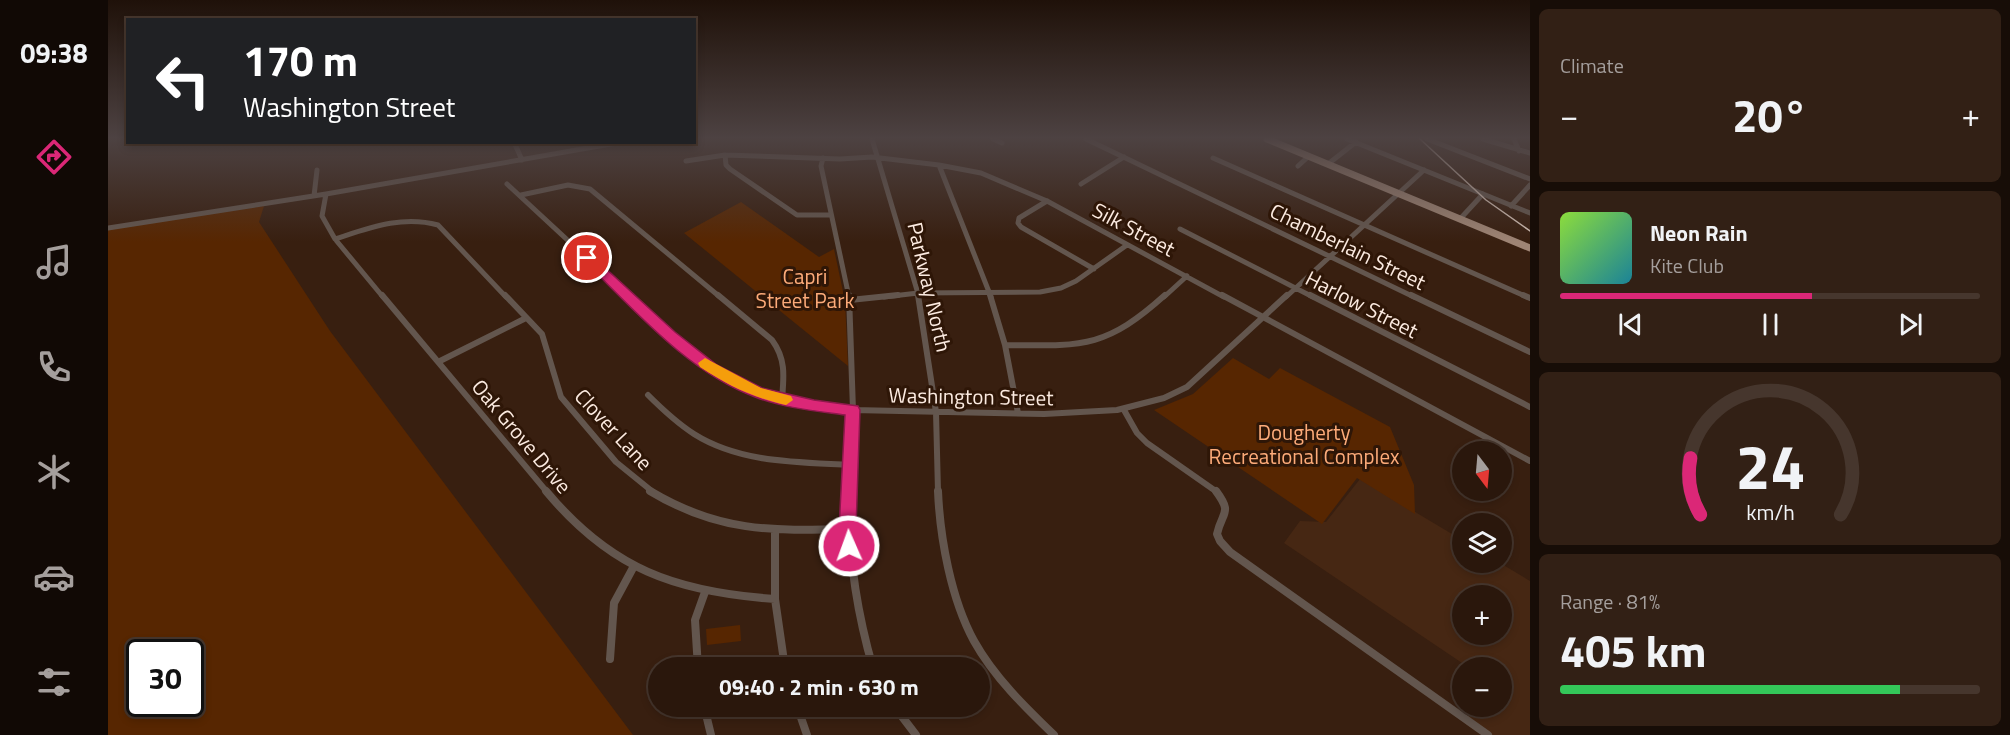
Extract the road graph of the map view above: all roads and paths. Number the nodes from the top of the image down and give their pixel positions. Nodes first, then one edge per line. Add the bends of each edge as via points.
1 (317, 173) edge
2 (445, 173) edge
3 (736, 173) edge
4 (822, 173) edge
5 (883, 173) edge
6 (942, 173) edge
7 (978, 173) edge
8 (1098, 173) edge
9 (1158, 173) edge
10 (1248, 173) edge
11 (1351, 173) edge
12 (1420, 173) edge
13 (1432, 173) edge
14 (1515, 173) edge
15 (1530, 179) edge
16 (507, 183) dead end
17 (1081, 184) dead end
18 (1530, 185) edge
19 (1399, 193) junction
20 (326, 194) junction
21 (1483, 194) junction
22 (521, 195) junction
23 (314, 196) junction
24 (1047, 201) junction
25 (1511, 206) junction
26 (1530, 213) edge
27 (831, 215) junction
28 (1460, 219) junction
29 (1365, 225) junction
30 (108, 228) edge
31 (1180, 229) dead end
32 (335, 239) junction
33 (1127, 244) junction
34 (1530, 248) edge
35 (1331, 256) junction
36 (1094, 269) junction
37 (1187, 276) junction
38 (1295, 289) junction
39 (918, 293) junction
40 (990, 294) junction
41 (1530, 298) edge
42 (850, 300) junction
43 (526, 318) junction
44 (1265, 318) junction
45 (1005, 345) junction
46 (1530, 352) edge
47 (438, 362) junction
48 (648, 395) dead end
49 (782, 399) junction
50 (1530, 407) edge
51 (853, 410) junction
52 (1124, 410) junction
53 (936, 412) junction
54 (1018, 413) junction
55 (1530, 461) edge
56 (850, 465) junction
57 (848, 529) junction
58 (775, 531) junction
59 (634, 566) junction
60 (705, 592) junction
61 (775, 599) junction
62 (697, 657) edge
63 (783, 657) edge
64 (870, 657) edge
65 (610, 659) dead end
66 (707, 717) edge
67 (800, 717) edge
68 (902, 717) edge
69 (711, 735) edge
70 (807, 735) edge
71 (916, 735) edge
72 (1053, 735) edge
73 (1488, 735) edge

1 - 23 street
2 - 20 street
3 - 27 street via 797,215
4 - 27 street
5 - 39 street, Parkway North
6 - 40 street
7 - 24 street, Silk Street
8 - 17 street
9 - 35 street, Chamberlain Street
10 - 29 street
11 - 19 main road
12 - 19 street, Washington Street
13 - 21 street
14 - 15 street
16 - 22 street, Washington Street
18 - 25 street
19 - 28 main road
19 - 29 street, Washington Street
20 - 23 street
20 - 32 street, Oak Grove Drive via 322,216
21 - 25 street
21 - 28 street
22 - 49 street, Washington Street via 712,369 758,393
22 - 49 street via 568,185 590,189 772,340 781,351 784,364
23 - 30 street
24 - 33 street, Silk Street
24 - 36 street via 1019,218 1018,223
25 - 26 street
27 - 42 street
28 - 34 main road
29 - 35 street, Washington Street
29 - 41 street
31 - 38 street, Harlow Street
32 - 43 street, Clover Lane via 385,223 426,220 438,225
32 - 47 street, Oak Grove Drive
33 - 36 street
33 - 37 street, Silk Street
35 - 38 street, Washington Street
35 - 46 street, Chamberlain Street
36 - 40 street via 1060,288
37 - 44 street, Silk Street
37 - 45 street via 1132,321 1104,338 1062,345
38 - 44 street, Washington Street
38 - 50 street, Harlow Street
39 - 40 street
39 - 42 street
39 - 53 street, Parkway North
40 - 45 street
42 - 51 street
43 - 47 street
43 - 58 street, Clover Lane via 548,346 561,397 622,468 658,497 697,516 733,526
44 - 52 street, Washington Street via 1187,387 1167,399
44 - 55 street, Silk Street
45 - 54 street
47 - 59 street, Oak Grove Drive via 566,515 597,543
48 - 56 street via 673,419 724,448 779,460
49 - 51 street, Washington Street
51 - 53 street, Washington Street
51 - 56 street
52 - 54 street, Washington Street via 1092,414
52 - 73 street via 1147,443 1223,498 1228,508 1227,517 1217,529 1221,544
53 - 54 street, Washington Street
53 - 72 street, Parkway North via 942,540 960,608 974,641 996,672
56 - 57 street
57 - 58 street, Clover Lane
57 - 64 street via 852,579
58 - 61 street
59 - 60 street, Oak Grove Drive
59 - 65 street via 614,603
60 - 61 street, Oak Grove Drive
60 - 62 street via 695,620
61 - 63 street
66 - 69 street
67 - 70 street
68 - 71 street

